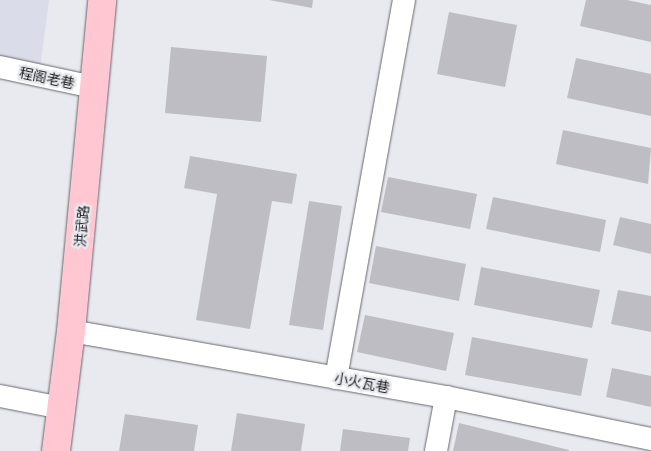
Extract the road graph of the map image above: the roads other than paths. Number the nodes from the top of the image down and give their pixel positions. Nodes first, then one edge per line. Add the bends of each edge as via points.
1 (102, 0) edge
2 (404, 0) edge
3 (0, 68) edge
4 (94, 87) junction
5 (71, 331) junction
6 (336, 378) junction
7 (0, 396) edge
8 (446, 397) junction
9 (62, 408) junction
10 (651, 439) edge
11 (56, 451) edge
12 (436, 451) edge

1 - 4 main road, 洪武路
2 - 6 street
3 - 4 street, 程阁老巷
4 - 5 main road, 洪武路
5 - 6 street, 小火瓦巷
5 - 9 main road, 洪武路
6 - 8 street, 小火瓦巷
7 - 9 street
8 - 10 street, 小火瓦巷
8 - 12 street
9 - 11 main road, 洪武路

